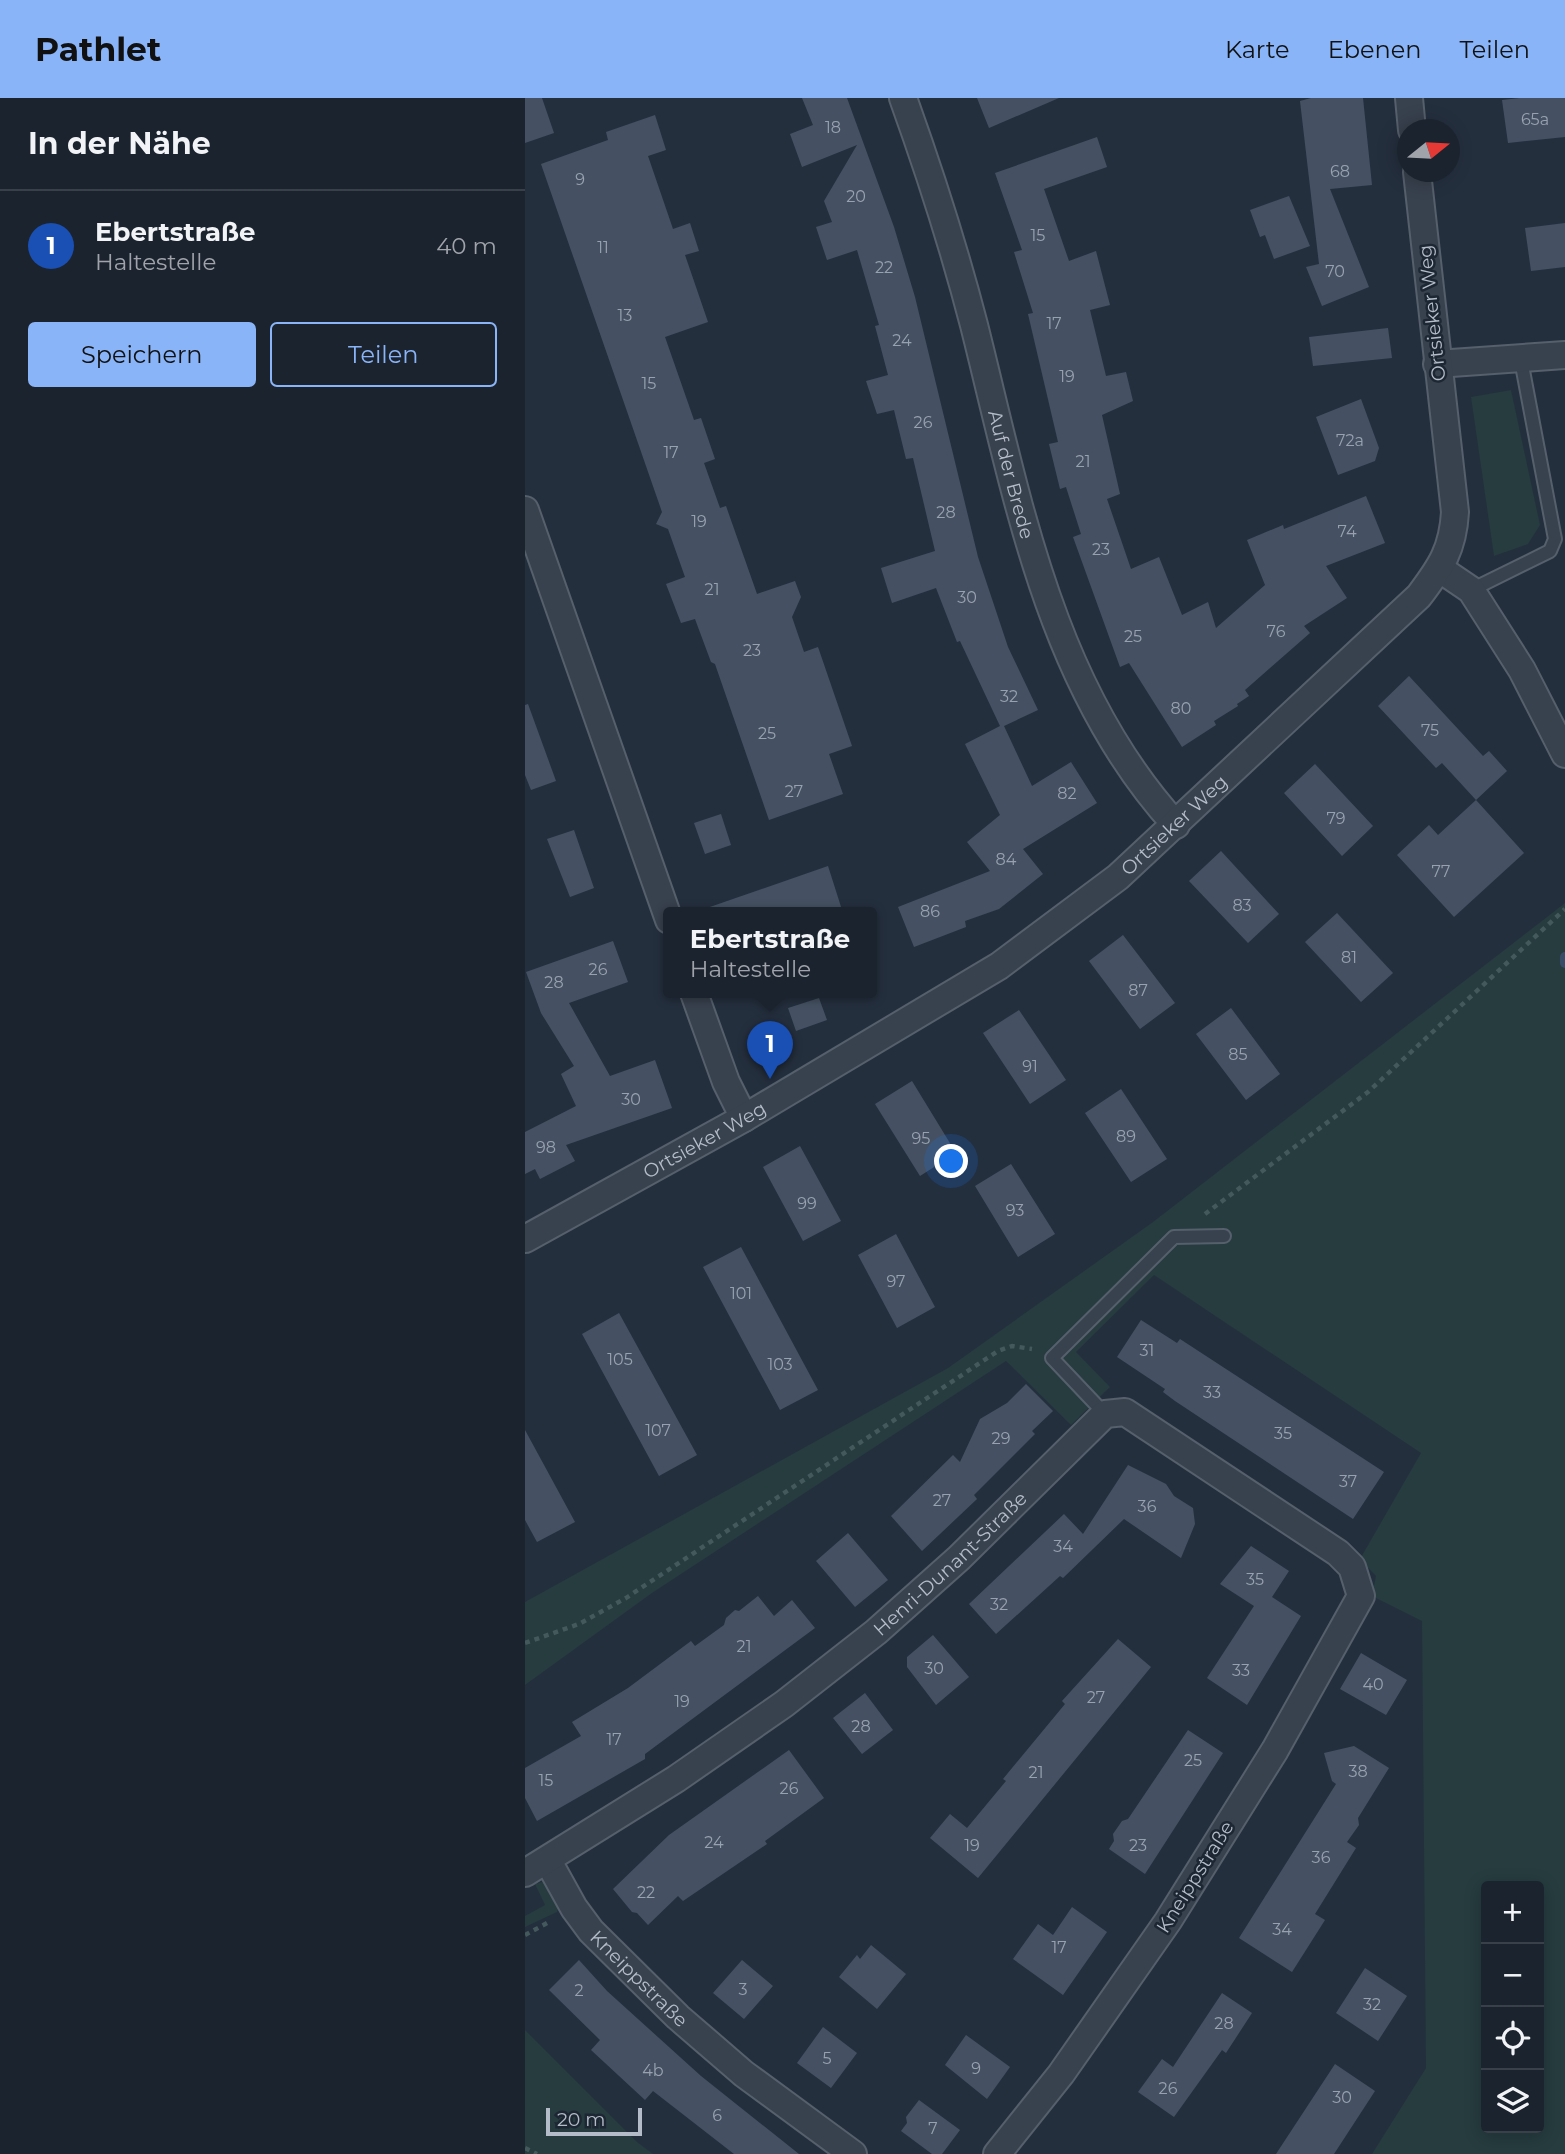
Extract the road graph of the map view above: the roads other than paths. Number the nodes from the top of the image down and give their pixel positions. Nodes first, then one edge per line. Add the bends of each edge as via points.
1 (903, 98) edge
2 (1409, 98) edge
3 (1411, 119) edge
4 (1418, 182) edge
5 (1565, 355) edge
6 (1521, 360) junction
7 (1437, 364) junction
8 (525, 510) edge
9 (1440, 569) junction
10 (536, 576) edge
11 (1471, 590) junction
12 (1565, 754) edge
13 (1176, 825) junction
14 (664, 907) edge
15 (696, 998) edge
16 (744, 1118) junction
17 (1224, 1236) dead end
18 (525, 1239) edge
19 (1105, 1414) junction
20 (536, 1867) edge
21 (853, 2154) edge
22 (997, 2154) edge

1 - 13 street, Auf der Brede via 937,190 1017,502 1050,610 1080,683 1113,741 1147,794
2 - 3 street
4 - 7 street, Ortsieker Weg
5 - 6 street
6 - 7 street
6 - 11 lane via 1555,539 1550,551
7 - 9 street, Ortsieker Weg via 1455,512 1453,539
8 - 10 street
9 - 11 street
9 - 13 street, Ortsieker Weg via 1419,596
10 - 14 street
11 - 12 street via 1522,670
13 - 16 street, Ortsieker Weg via 1118,877 999,966
15 - 16 street
16 - 18 street, Ortsieker Weg
17 - 19 lane via 1174,1237 1052,1358
19 - 20 street, Henri-Dunant-Straße via 959,1558 876,1632 784,1704
19 - 22 street, Kneippstraße via 1125,1412 1338,1553 1352,1567 1361,1595 1275,1750 1168,1921 1061,2074
20 - 21 street, Kneippstraße via 591,1931 678,2017 744,2074

